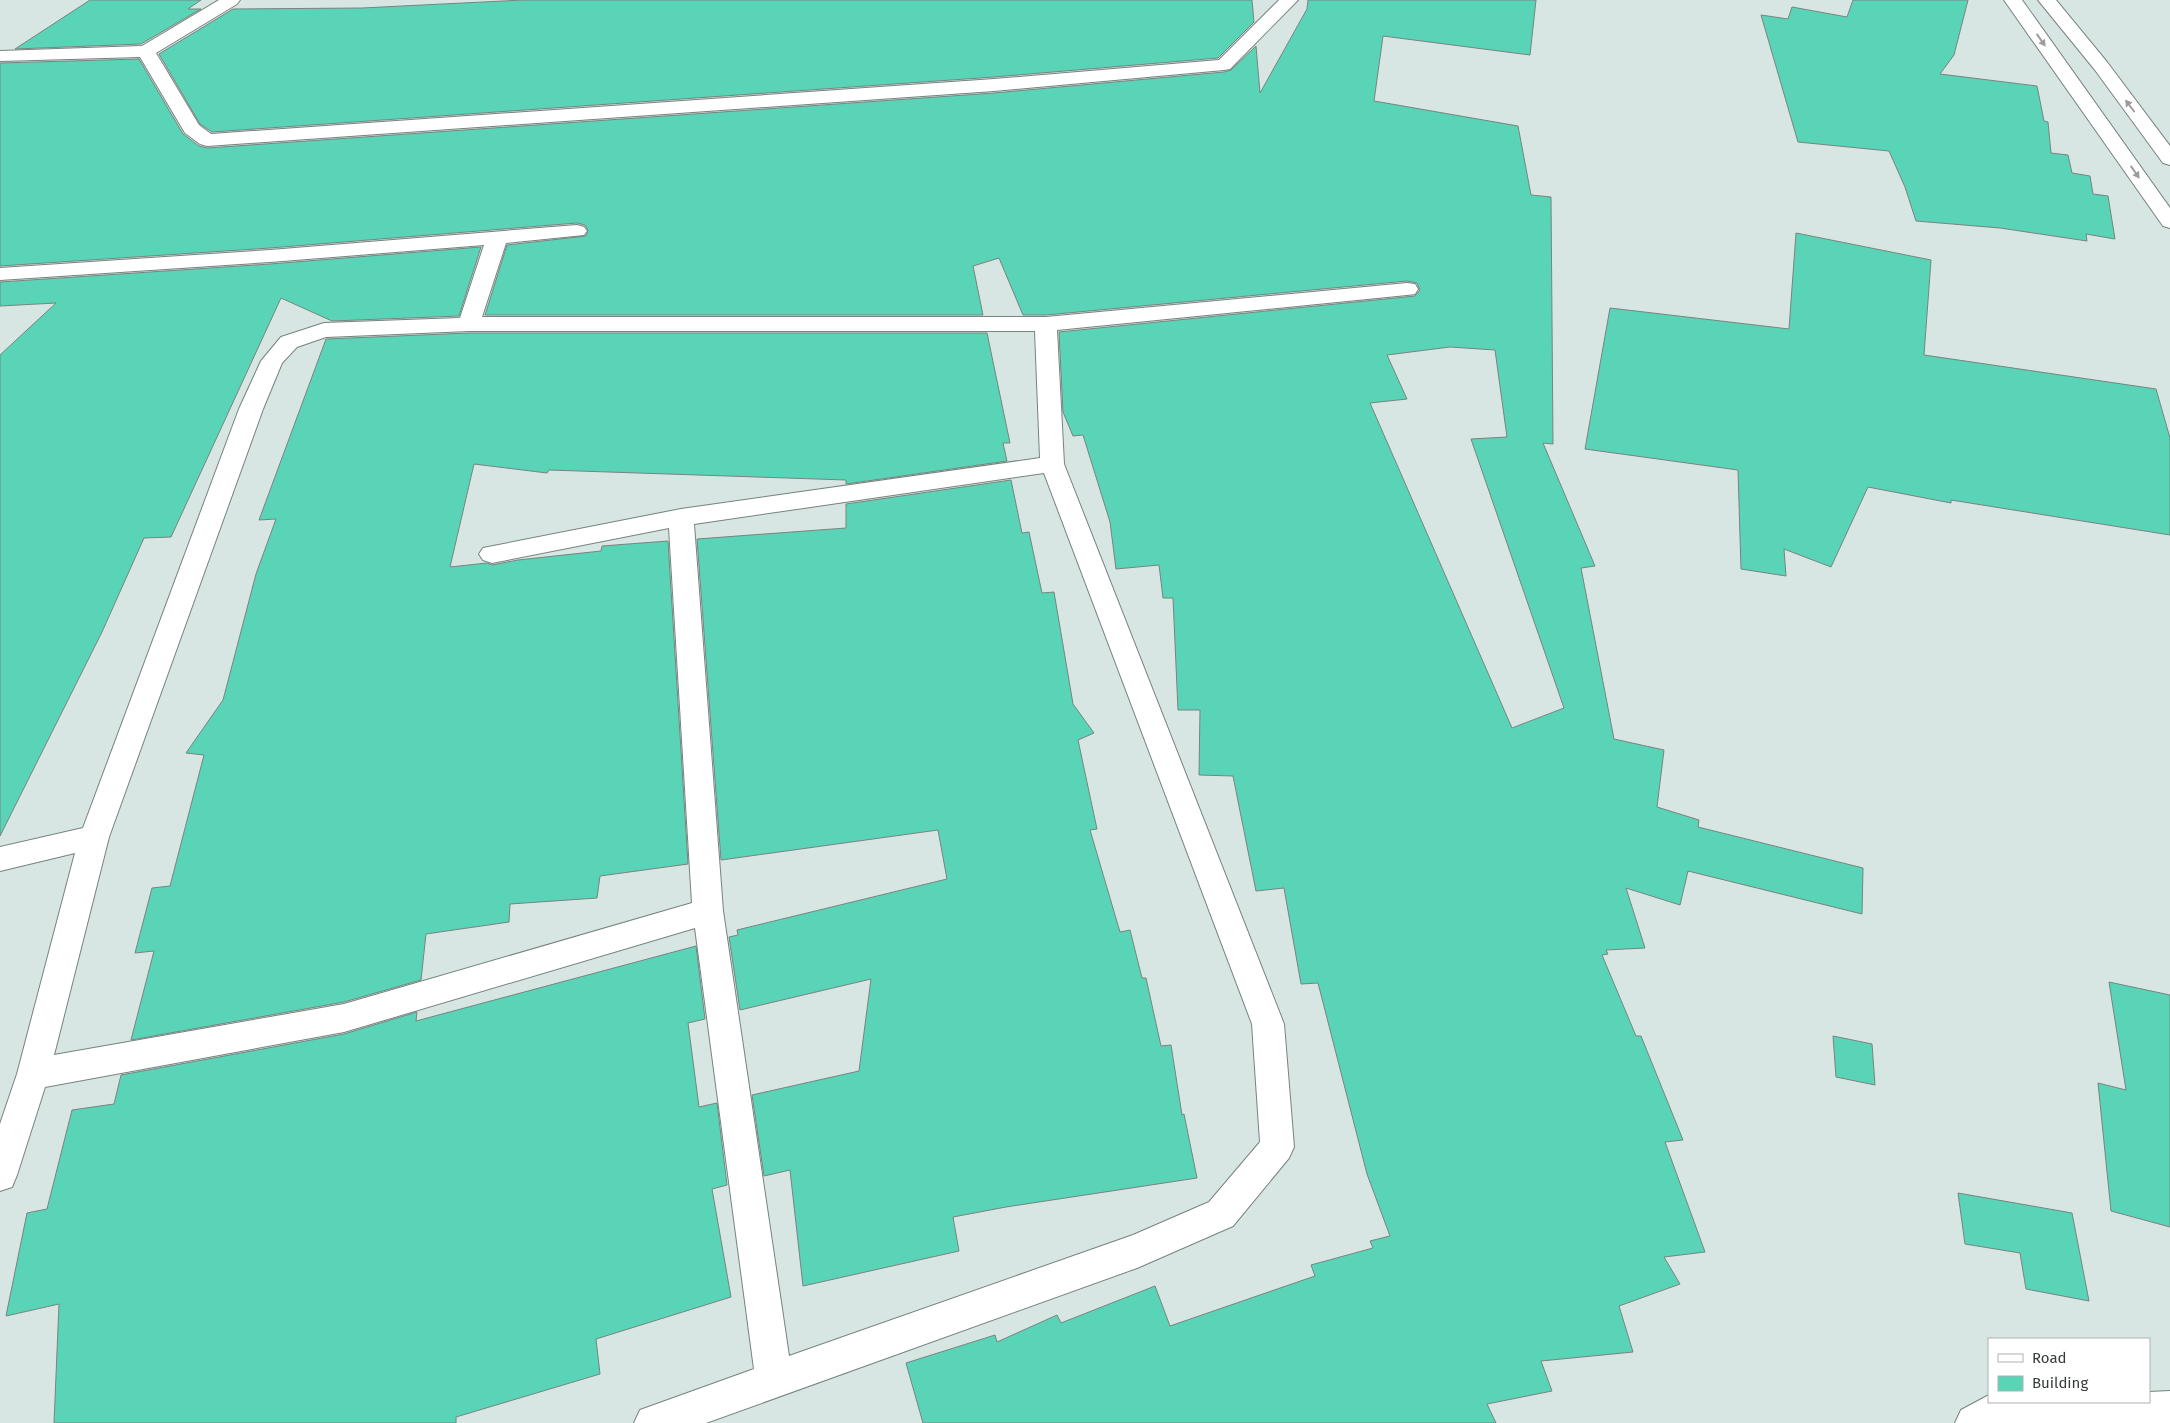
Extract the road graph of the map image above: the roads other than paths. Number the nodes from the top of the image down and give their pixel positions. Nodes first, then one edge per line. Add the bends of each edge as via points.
1 (231, 0) edge
2 (1289, 0) edge
3 (2013, 0) edge
4 (2047, 0) edge
5 (146, 51) junction
6 (0, 56) edge
7 (2170, 159) edge
8 (2170, 222) edge
9 (577, 231) dead end
10 (497, 238) junction
11 (0, 274) edge
12 (1407, 289) dead end
13 (468, 324) junction
14 (1046, 324) junction
15 (1052, 464) junction
16 (681, 517) junction
17 (492, 554) dead end
18 (94, 837) junction
19 (0, 859) edge
20 (708, 912) junction
21 (34, 1074) junction
22 (0, 1175) edge
23 (774, 1380) junction
24 (2170, 1410) edge
25 (653, 1423) edge
26 (1974, 1423) edge

1 - 5 street
2 - 5 street via 1224,66 207,140 192,129
3 -> 8 street
7 -> 4 street
5 - 6 street
9 - 10 street
10 - 11 street
10 - 13 street
12 - 14 street
13 - 14 street
13 - 18 street via 324,330 289,342 272,361 251,409
14 - 15 street
15 - 16 street
15 - 23 street via 1268,1024 1277,1147 1221,1214 1137,1251
16 - 17 street
16 - 20 street
18 - 19 street
18 - 21 street
20 - 21 street via 344,1018
20 - 23 street
21 - 22 street
23 - 25 street
24 - 26 street via 1992,1413

